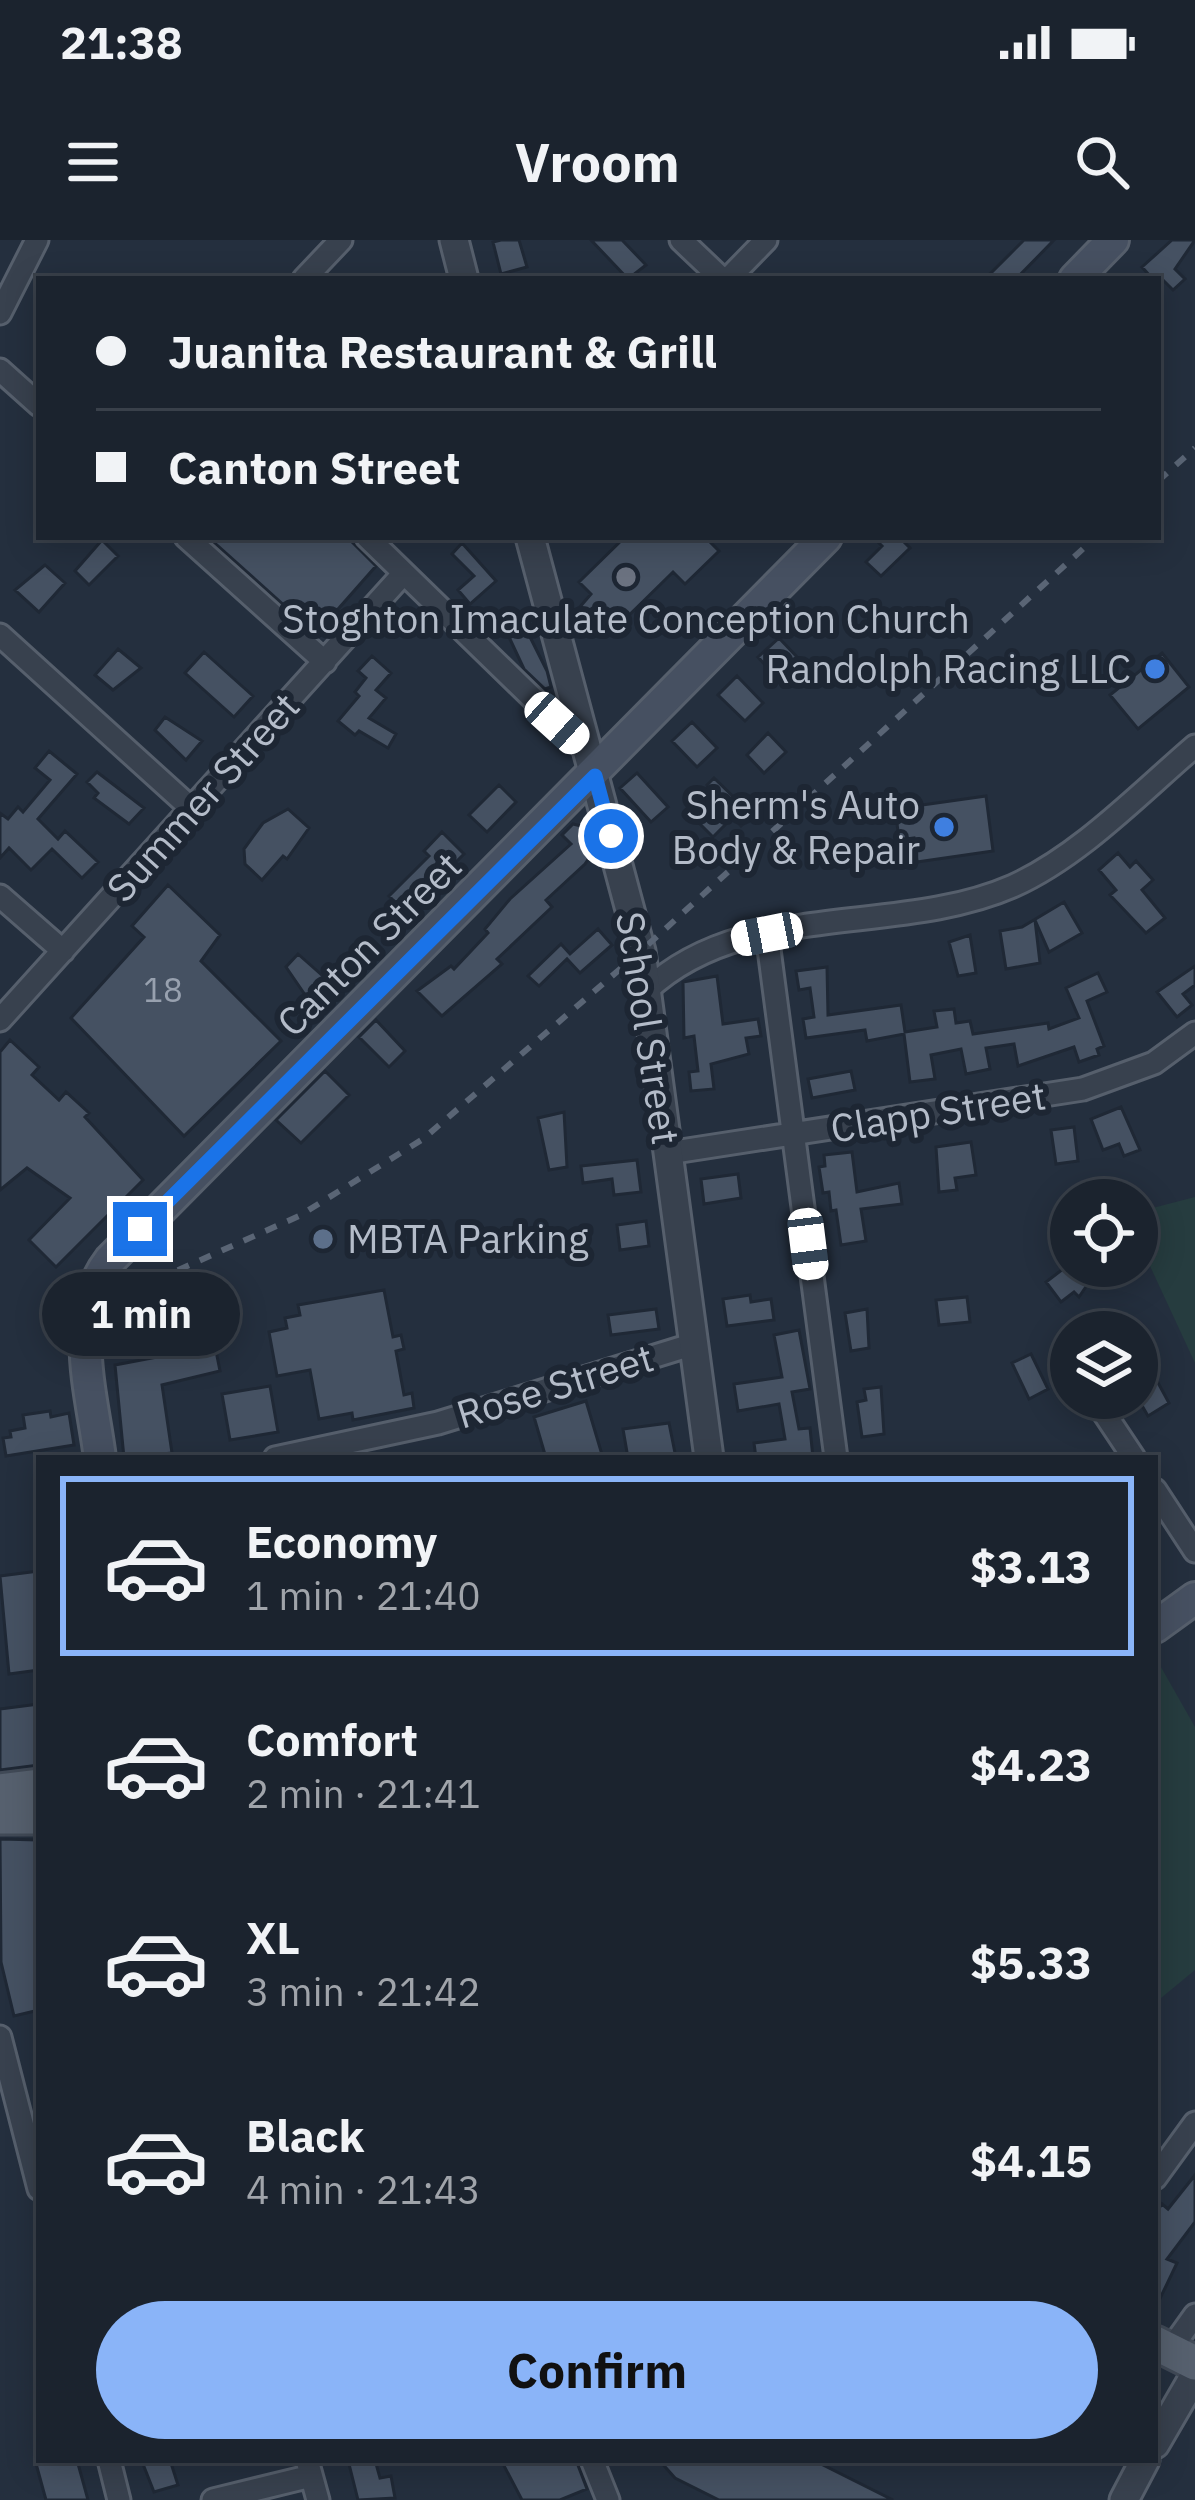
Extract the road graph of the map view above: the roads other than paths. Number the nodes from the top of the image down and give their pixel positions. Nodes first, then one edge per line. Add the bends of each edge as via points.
1 (37, 240) edge
2 (341, 240) edge
3 (454, 240) edge
4 (681, 240) edge
5 (766, 240) edge
6 (1113, 240) edge
7 (307, 276) edge
8 (463, 276) edge
9 (722, 276) edge
10 (728, 276) edge
11 (1078, 276) edge
12 (0, 313) edge
13 (0, 370) edge
14 (36, 402) edge
15 (189, 540) edge
16 (370, 540) edge
17 (531, 540) edge
18 (823, 540) edge
19 (404, 573) junction
20 (0, 635) edge
21 (325, 662) junction
22 (1195, 746) edge
23 (590, 762) junction
24 (193, 810) junction
25 (0, 896) edge
26 (767, 934) junction
27 (63, 951) junction
28 (646, 991) junction
29 (0, 1020) edge
30 (1195, 1033) edge
31 (794, 1134) junction
32 (668, 1153) junction
33 (694, 1344) junction
34 (1108, 1419) edge
35 (100, 1455) edge
36 (289, 1455) edge
37 (709, 1455) edge
38 (836, 1455) edge
39 (1132, 1455) edge
40 (1158, 1495) edge
41 (1195, 1551) edge
42 (1195, 1598) edge
43 (1158, 1625) edge
44 (0, 1790) edge
45 (28, 1811) edge
46 (0, 2037) edge
47 (1195, 2123) edge
48 (1158, 2174) edge
49 (36, 2176) edge
50 (1195, 2315) edge
51 (1173, 2352) edge
52 (1195, 2375) edge
53 (1158, 2439) edge
54 (110, 2463) edge
55 (593, 2463) edge
56 (1143, 2463) edge
57 (309, 2468) edge
58 (119, 2500) edge
59 (213, 2500) edge
60 (318, 2500) edge
61 (608, 2500) edge
62 (1124, 2500) edge

1 - 12 street
2 - 7 street
3 - 8 street
4 - 9 street
5 - 10 street
6 - 11 main road
13 - 14 street
15 - 21 street
16 - 19 street
17 - 23 street, School Street
18 - 23 main road, Canton Street
19 - 21 street, Summer Street
19 - 23 street
20 - 24 street
21 - 24 street, Summer Street
22 - 26 street via 1013,886 974,900
23 - 28 street, School Street
23 - 35 main road, Canton Street via 103,1268 86,1319
24 - 27 street, Summer Street
25 - 27 street
26 - 28 street via 705,949
26 - 31 street
27 - 29 street, Summer Street
28 - 32 street, School Street
30 - 31 street, Clapp Street via 1154,1063 1084,1089
31 - 32 street, Clapp Street
31 - 38 street
32 - 33 street, School Street
33 - 36 street, Rose Street via 438,1423
33 - 37 street, School Street
34 - 39 street
40 - 41 street
42 - 43 main road
44 - 45 main road
46 - 49 street
47 - 48 street
50 - 51 street
52 - 53 street
54 - 58 street
55 - 61 street
56 - 62 street
57 - 59 street
57 - 60 street

